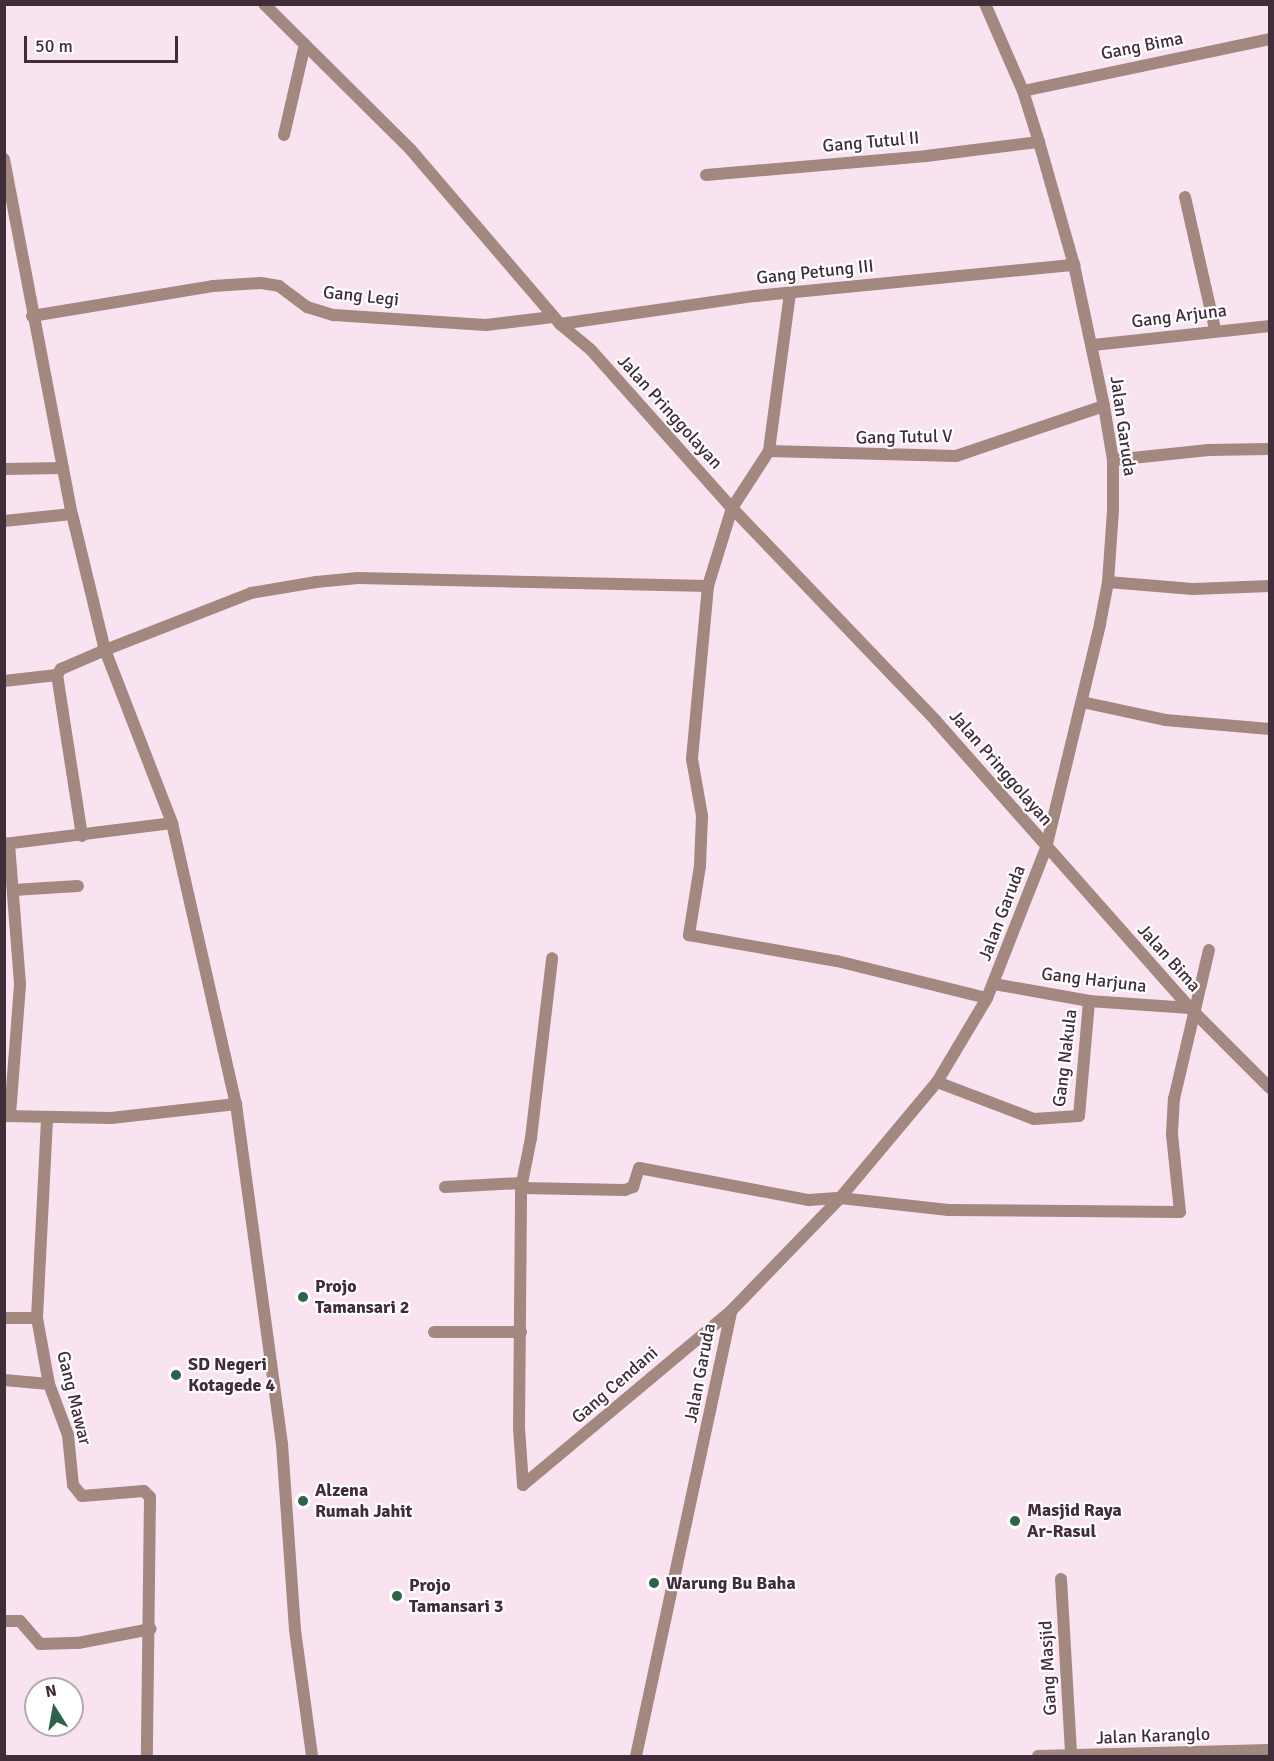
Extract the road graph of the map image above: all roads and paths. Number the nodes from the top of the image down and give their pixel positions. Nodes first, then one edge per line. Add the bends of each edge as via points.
1 (264, 4) edge
2 (985, 4) edge
3 (1269, 39) edge
4 (305, 44) junction
5 (1023, 91) junction
6 (284, 135) dead end
7 (1039, 142) junction
8 (4, 159) edge
9 (706, 175) dead end
10 (1185, 197) dead end
11 (1074, 265) junction
12 (790, 293) junction
13 (32, 316) junction
14 (557, 321) junction
15 (1269, 326) edge
16 (1215, 329) junction
17 (1093, 345) junction
18 (1104, 406) junction
19 (1269, 449) edge
20 (769, 451) junction
21 (1113, 460) junction
22 (63, 468) junction
23 (4, 469) edge
24 (732, 508) junction
25 (72, 514) junction
26 (4, 521) edge
27 (1108, 582) junction
28 (708, 586) junction
29 (1269, 586) edge
30 (105, 650) junction
31 (57, 675) junction
32 (4, 681) edge
33 (1082, 702) junction
34 (1269, 729) edge
35 (172, 823) junction
36 (82, 836) junction
37 (7, 844) edge
38 (1046, 848) junction
39 (78, 886) dead end
40 (13, 890) junction
41 (1209, 950) dead end
42 (552, 958) dead end
43 (994, 984) junction
44 (987, 998) junction
45 (1089, 1001) junction
46 (1192, 1010) junction
47 (937, 1082) junction
48 (1269, 1088) edge
49 (236, 1104) junction
50 (7, 1116) edge
51 (47, 1120) junction
52 (521, 1185) junction
53 (445, 1187) dead end
54 (840, 1198) junction
55 (731, 1311) junction
56 (4, 1318) edge
57 (37, 1318) junction
58 (434, 1332) dead end
59 (521, 1332) junction
60 (4, 1380) edge
61 (49, 1384) junction
62 (1061, 1580) dead end
63 (4, 1621) edge
64 (151, 1629) junction
65 (1265, 1752) edge
66 (1071, 1755) edge
67 (147, 1756) edge
68 (312, 1756) edge
69 (636, 1756) edge
70 (1038, 1756) edge
71 (1102, 1756) edge

1 - 4 street, Jalan Pringgolayan
2 - 5 street, Jalan Garuda
3 - 5 street, Gang Bima
4 - 6 street
4 - 14 street, Jalan Pringgolayan via 430,170
5 - 7 street, Jalan Garuda
7 - 9 street, Gang Tutul II
7 - 11 street, Jalan Garuda
8 - 13 street
10 - 16 street
11 - 12 street, Gang Petung III
11 - 17 street, Jalan Garuda
12 - 14 street, Gang Petung III
12 - 20 street
13 - 14 street, Gang Legi via 213,286 261,283 279,286 307,307 334,315 486,325
13 - 22 street
14 - 24 street, Jalan Pringgolayan via 591,350
15 - 16 street, Gang Arjuna
16 - 17 street, Gang Arjuna
17 - 18 street, Jalan Garuda
18 - 20 street, Gang Tutul V via 956,456
18 - 21 street, Jalan Garuda
19 - 21 street via 1208,450
20 - 24 street
21 - 27 street, Jalan Garuda
22 - 23 street
22 - 25 street
24 - 28 street
24 - 38 street, Jalan Pringgolayan via 936,721
25 - 26 street
25 - 30 street
27 - 29 street via 1193,589
27 - 33 street, Jalan Garuda
28 - 30 street via 337,580 251,593
28 - 44 street via 693,759 702,816 700,866 689,935 837,961
30 - 31 street via 61,669
30 - 35 street
31 - 32 street
31 - 36 street
33 - 34 street via 1165,720
33 - 38 street, Jalan Garuda
35 - 36 street
35 - 49 street
36 - 37 street
37 - 40 street
38 - 43 street, Jalan Garuda
38 - 46 street, Jalan Bima
39 - 40 street
40 - 50 street via 20,985
41 - 46 street via 1206,973
42 - 52 street via 531,1138
43 - 44 street, Jalan Garuda
43 - 45 street, Gang Harjuna
44 - 47 street, Jalan Garuda
45 - 46 street, Gang Harjuna
45 - 47 street, Gang Nakula via 1079,1116 1034,1119
46 - 48 street, Jalan Bima
46 - 54 street via 1173,1117 1180,1212 948,1210
47 - 54 street, Jalan Garuda
49 - 51 street via 111,1118
49 - 68 street via 282,1444 295,1630
50 - 51 street
51 - 57 street, Gang Mawar
52 - 53 street
52 - 54 street via 626,1190 633,1188 639,1168 809,1200
52 - 59 street
54 - 55 street, Jalan Garuda
55 - 59 street, Gang Cendani via 523,1485 519,1428
55 - 69 street, Jalan Garuda
56 - 57 street
57 - 61 street, Gang Mawar
58 - 59 street
60 - 61 street
61 - 64 street, Gang Mawar via 68,1434 77,1493 89,1496 144,1491 150,1497
62 - 66 street, Gang Masjid
63 - 64 street via 20,1622 40,1644 78,1643
64 - 67 street, Gang Mawar
65 - 71 street, Jalan Karanglo
66 - 70 street, Jalan Karanglo
66 - 71 street, Jalan Karanglo

